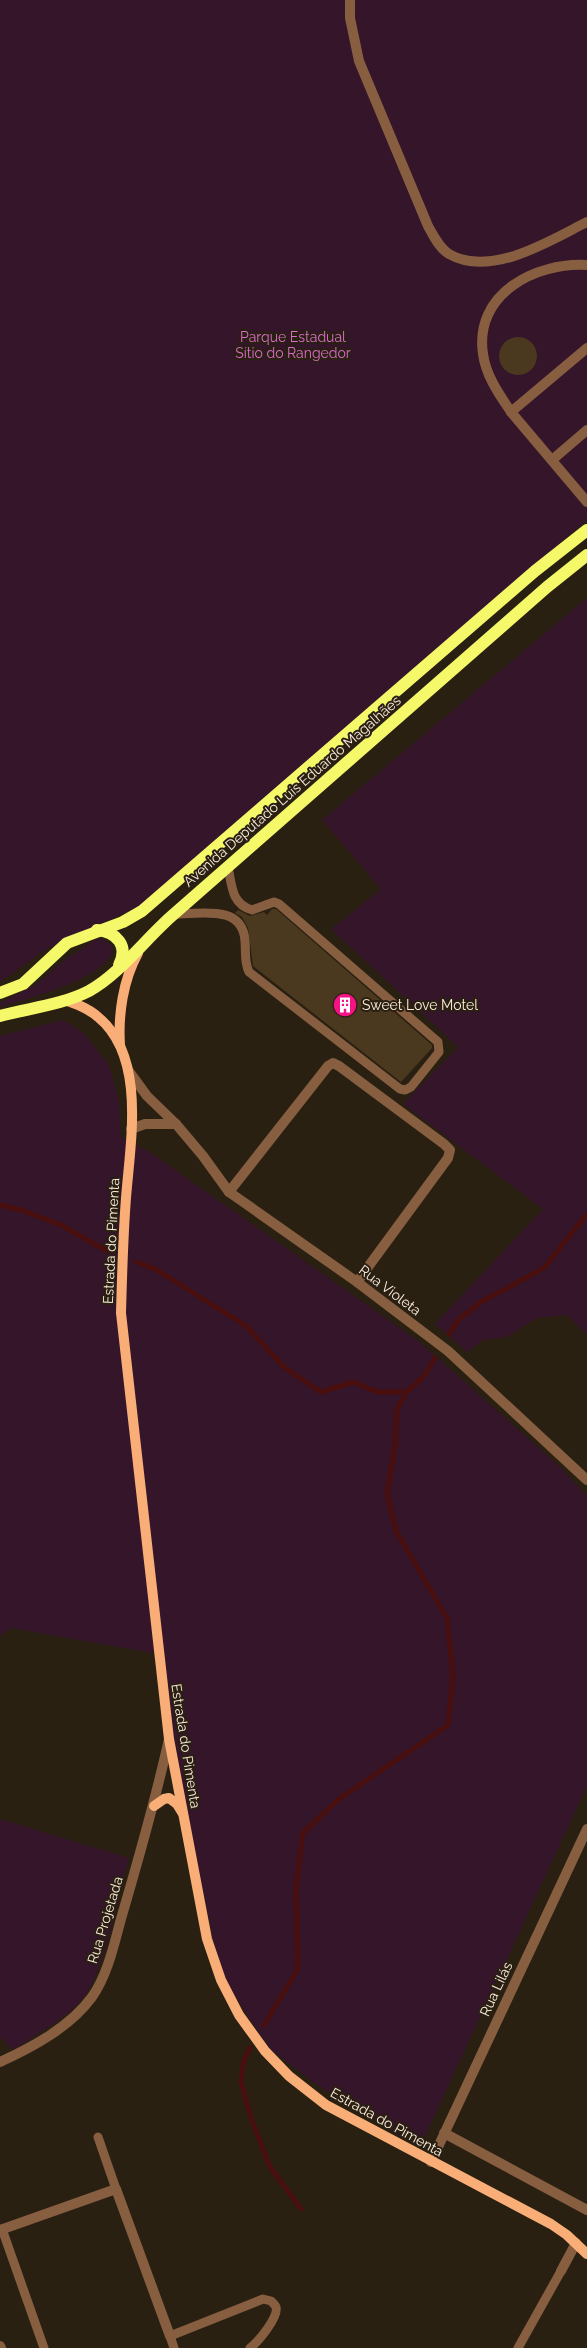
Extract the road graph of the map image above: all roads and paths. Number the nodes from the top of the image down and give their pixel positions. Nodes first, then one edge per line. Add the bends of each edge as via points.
1 (350, 0) edge
2 (587, 222) edge
3 (587, 265) edge
4 (587, 348) edge
5 (511, 412) junction
6 (587, 430) edge
7 (552, 460) junction
8 (587, 502) edge
9 (587, 530) edge
10 (587, 555) edge
11 (228, 867) junction
12 (174, 914) junction
13 (97, 930) junction
14 (144, 942) junction
15 (116, 970) junction
16 (0, 993) edge
17 (64, 1000) junction
18 (0, 1016) edge
19 (121, 1049) junction
20 (128, 1070) junction
21 (176, 1124) junction
22 (131, 1129) junction
23 (229, 1192) junction
24 (357, 1282) junction
25 (587, 1480) edge
26 (168, 1739) junction
27 (154, 1806) junction
28 (183, 1814) junction
29 (587, 1828) edge
30 (0, 2062) edge
31 (444, 2133) junction
32 (98, 2137) dead end
33 (431, 2162) junction
34 (116, 2189) junction
35 (587, 2210) edge
36 (1, 2230) edge
37 (583, 2247) edge
38 (561, 2271) joint
39 (170, 2336) junction
40 (44, 2348) edge
41 (174, 2348) edge
42 (250, 2348) edge
43 (518, 2348) edge

1 - 2 street via 350,18 359,61 428,226 447,253 467,260 493,261 529,251
3 - 5 street via 573,264 523,278 494,303 483,328 483,353 489,378
4 - 5 street
5 - 7 street
6 - 7 street
7 - 8 street
9 - 13 main road, Avenida Deputado Luís Eduardo Magalhães via 527,578 142,911 124,922
10 - 11 main road, Avenida Deputado Luís Eduardo Magalhães
11 - 12 main road, Avenida Deputado Luís Eduardo Magalhães
11 - 12 lane via 234,898 239,904 252,910 274,902 279,904 438,1042 439,1052 411,1087 400,1089 249,972 245,965 242,926 236,919 227,914
12 - 14 main road, Avenida Deputado Luís Eduardo Magalhães
13 - 15 main road via 111,933 121,943 123,952
13 - 16 main road, Avenida Deputado Luís Eduardo Magalhães via 67,943 23,984
14 - 15 main road, Avenida Deputado Luís Eduardo Magalhães
14 - 19 main road, Estrada do Pimenta via 131,967 126,986 120,1024
15 - 17 main road, Avenida Deputado Luís Eduardo Magalhães via 88,991
17 - 18 main road, Avenida Deputado Luís Eduardo Magalhães
17 - 19 main road, Estrada do Pimenta via 99,1017
19 - 20 main road, Estrada do Pimenta
20 - 21 street, Rua Violeta via 147,1096
20 - 22 main road, Estrada do Pimenta via 133,1102
21 - 22 street via 145,1124
21 - 23 street, Rua Violeta
22 - 26 main road, Estrada do Pimenta via 122,1250 122,1313
23 - 24 street, Rua Violeta
23 - 24 street via 328,1066 333,1063 339,1066 450,1150 448,1158
24 - 25 street, Rua Violeta via 448,1351
26 - 27 street, Rua Projetada
26 - 28 main road, Estrada do Pimenta
27 - 28 main road via 168,1798
27 - 30 street, Rua Projetada via 111,1954 92,1996 76,2015 55,2031
28 - 33 main road, Estrada do Pimenta via 207,1939 215,1965 239,2015 288,2076 326,2105
29 - 31 street, Rua Lilás
31 - 33 street, Rua Lilás
31 - 35 street
32 - 34 lane
33 - 37 main road, Estrada do Pimenta via 551,2224
34 - 36 street
34 - 39 street
36 - 40 lane
37 - 38 street
38 - 43 lane
39 - 41 lane
39 - 42 lane via 263,2299 271,2300 276,2314

